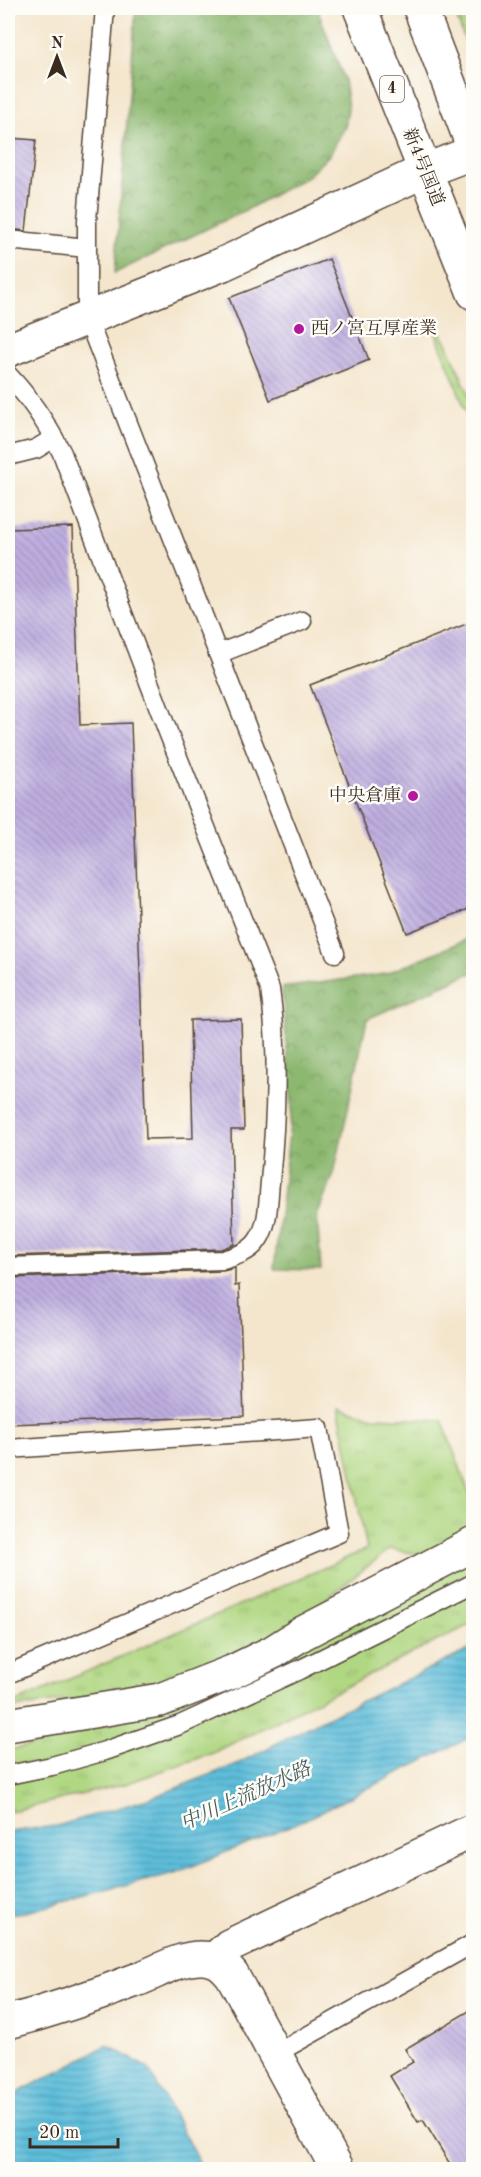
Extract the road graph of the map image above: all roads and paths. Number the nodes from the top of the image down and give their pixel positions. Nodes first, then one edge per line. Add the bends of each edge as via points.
1 (105, 8) edge
2 (360, 8) edge
3 (420, 8) edge
4 (474, 150) edge
5 (424, 171) junction
6 (8, 240) edge
7 (87, 248) junction
8 (474, 293) edge
9 (87, 318) junction
10 (8, 350) edge
11 (8, 375) edge
12 (54, 438) junction
13 (8, 456) edge
14 (302, 621) dead end
15 (218, 654) junction
16 (335, 953) dead end
17 (8, 1267) edge
18 (8, 1449) edge
19 (474, 1544) edge
20 (474, 1583) edge
21 (8, 1674) edge
22 (8, 1725) edge
23 (8, 1775) edge
24 (474, 1830) edge
25 (474, 1943) edge
26 (215, 1959) junction
27 (8, 2022) edge
28 (275, 2054) junction
29 (338, 2169) edge

1 - 7 lane
2 - 5 main road, 新4号国道 / 4
3 - 4 main road
4 - 5 main road
5 - 8 main road, 新4号国道 / 4
5 - 9 main road via 223,264
6 - 7 lane
7 - 9 lane
9 - 10 main road
9 - 15 lane
11 - 12 lane via 28,396
12 - 13 lane via 36,449
12 - 17 lane via 270,989 276,1120 266,1221 258,1240 244,1252 223,1260
14 - 15 lane
15 - 16 lane
18 - 21 lane via 319,1428 339,1533
19 - 22 main road via 303,1632 273,1652 212,1680 160,1700
20 - 23 lane via 180,1725 105,1751
24 - 26 main road via 229,1946
25 - 28 lane
26 - 27 main road via 188,1959 135,1981
26 - 28 main road via 232,1975
28 - 29 main road

